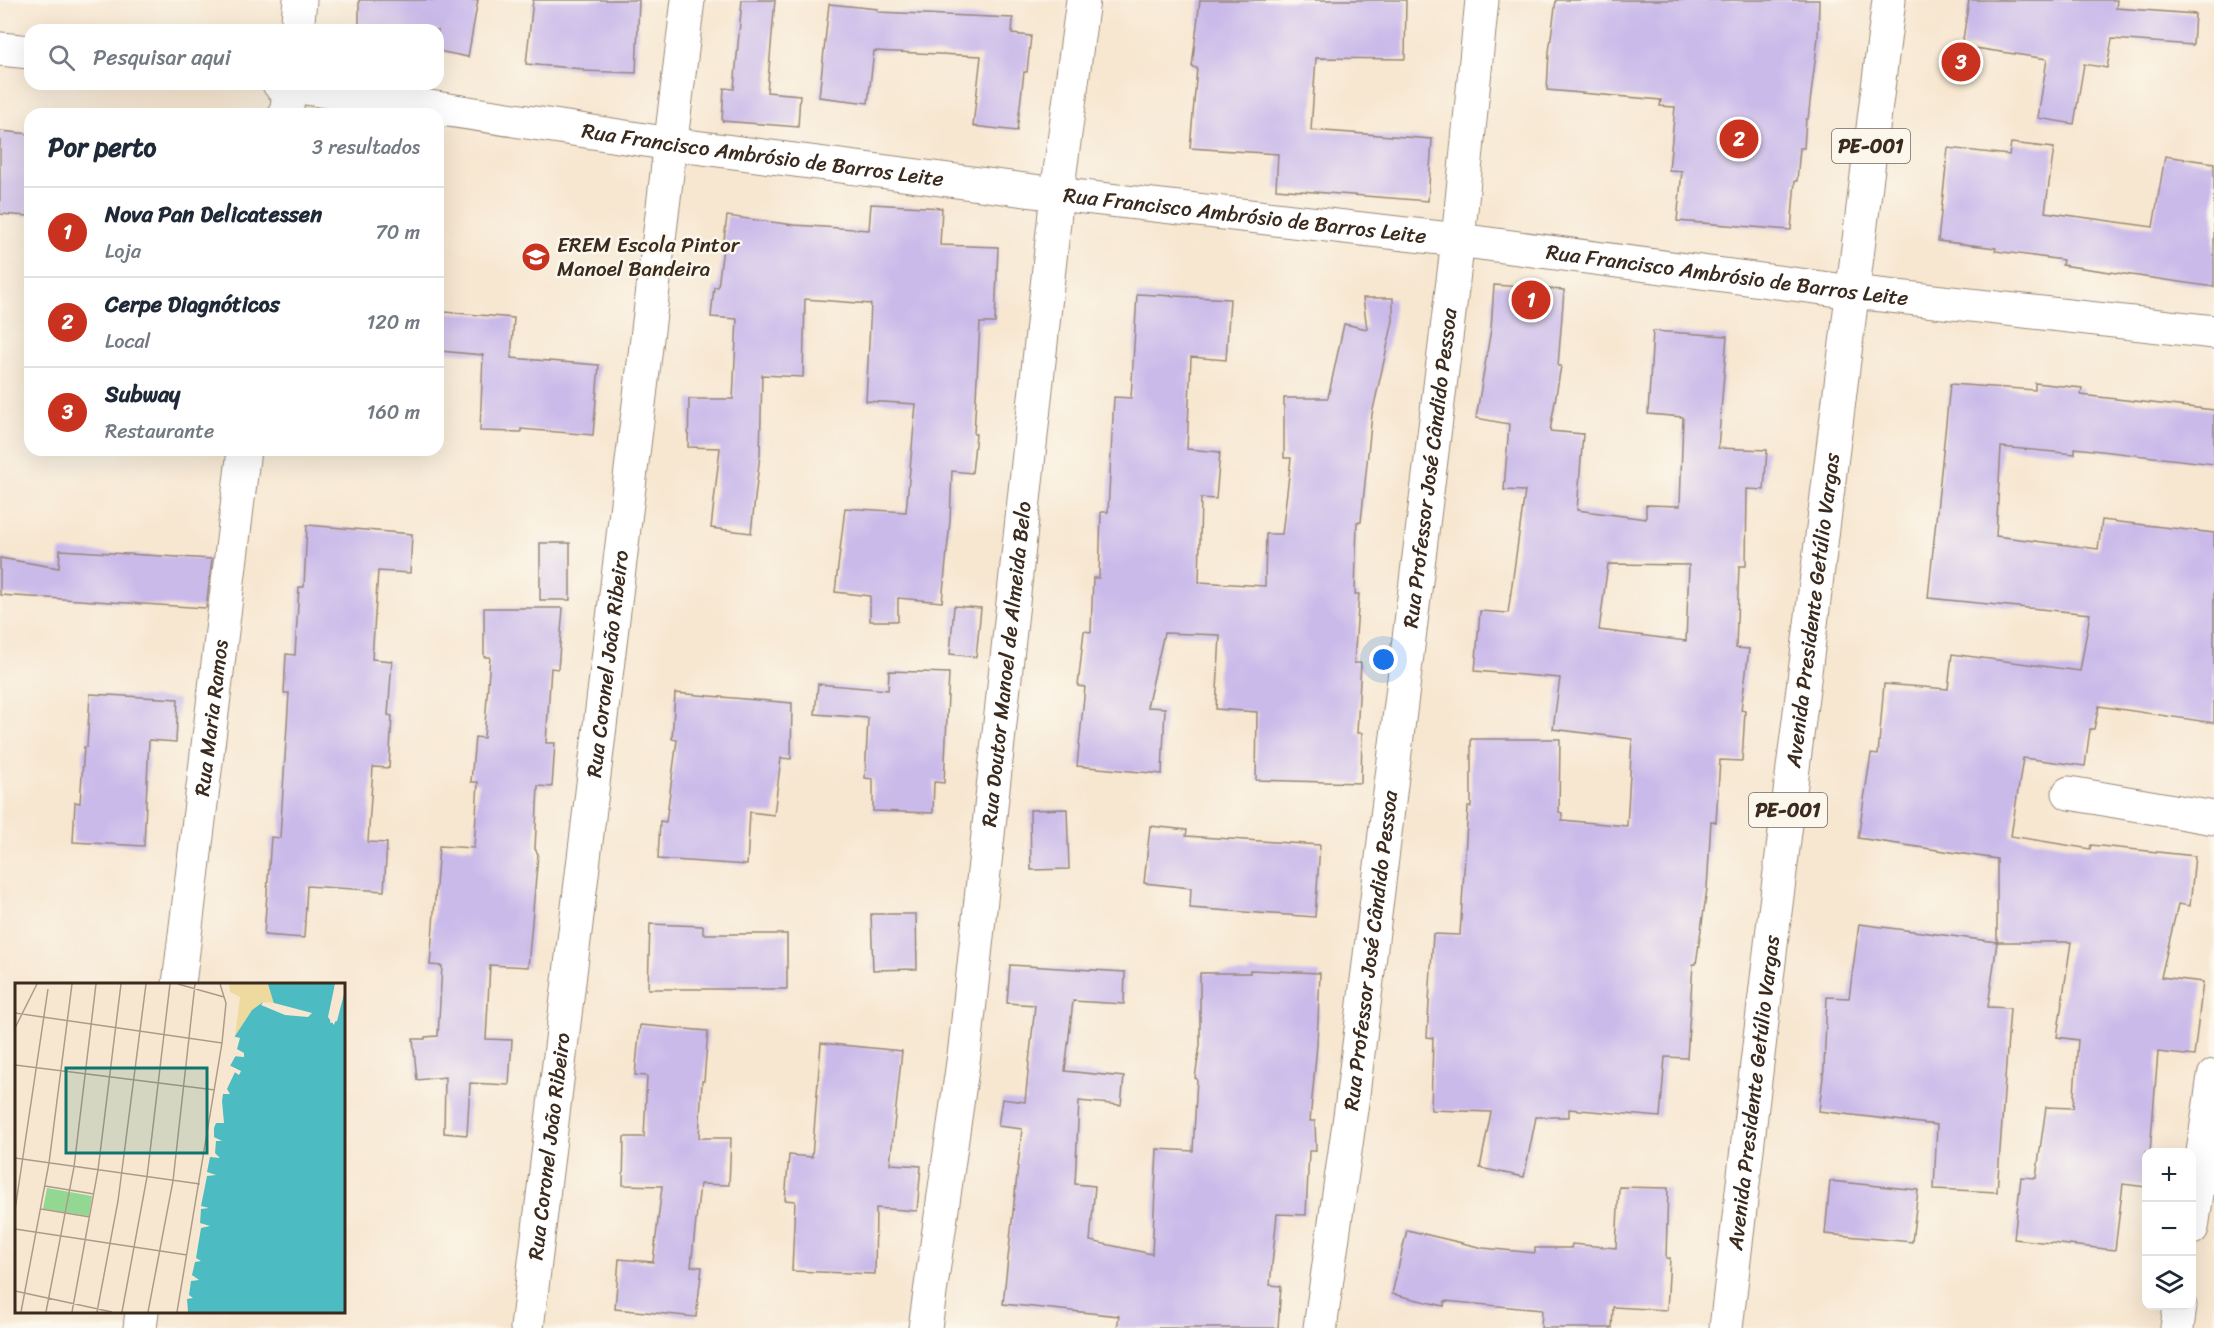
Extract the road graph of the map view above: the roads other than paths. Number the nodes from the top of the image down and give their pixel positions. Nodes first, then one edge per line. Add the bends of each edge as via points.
1 (300, 0) edge
2 (688, 0) edge
3 (1083, 0) edge
4 (1482, 0) edge
5 (1889, 0) edge
6 (298, 24) edge
7 (0, 49) edge
8 (24, 51) edge
9 (286, 92) edge
10 (404, 108) edge
11 (444, 113) edge
12 (671, 144) junction
13 (1057, 194) junction
14 (1458, 240) junction
15 (1853, 292) junction
16 (2214, 332) edge
17 (243, 456) edge
18 (2069, 793) dead end
19 (2214, 818) edge
20 (179, 983) edge
21 (2214, 1076) edge
22 (2196, 1202) edge
23 (2179, 1310) edge
24 (142, 1313) edge
25 (140, 1328) edge
26 (527, 1328) edge
27 (925, 1328) edge
28 (1320, 1328) edge
29 (1726, 1328) edge
30 (2177, 1328) edge

1 - 6 street
2 - 12 street, Rua Coronel João Ribeiro
3 - 13 street, Rua Doutor Manoel de Almeida Belo
4 - 14 street, Rua Professor José Cândido Pessoa
5 - 15 street, Avenida Presidente Getúlio Vargas / PE-001
7 - 8 street
9 - 10 street, Rua Francisco Ambrósio de Barros Leite
11 - 12 street, Rua Francisco Ambrósio de Barros Leite
12 - 13 street, Rua Francisco Ambrósio de Barros Leite
12 - 26 street, Rua Coronel João Ribeiro
13 - 14 street, Rua Francisco Ambrósio de Barros Leite
13 - 27 street, Rua Doutor Manoel de Almeida Belo via 965,1048
14 - 15 street, Rua Francisco Ambrósio de Barros Leite
14 - 28 street, Rua Professor José Cândido Pessoa via 1352,1102
15 - 16 street, Rua Francisco Ambrósio de Barros Leite
15 - 29 street, Avenida Presidente Getúlio Vargas / PE-001
17 - 20 street, Rua Maria Ramos
18 - 19 street
21 - 22 street
23 - 30 street
24 - 25 street

